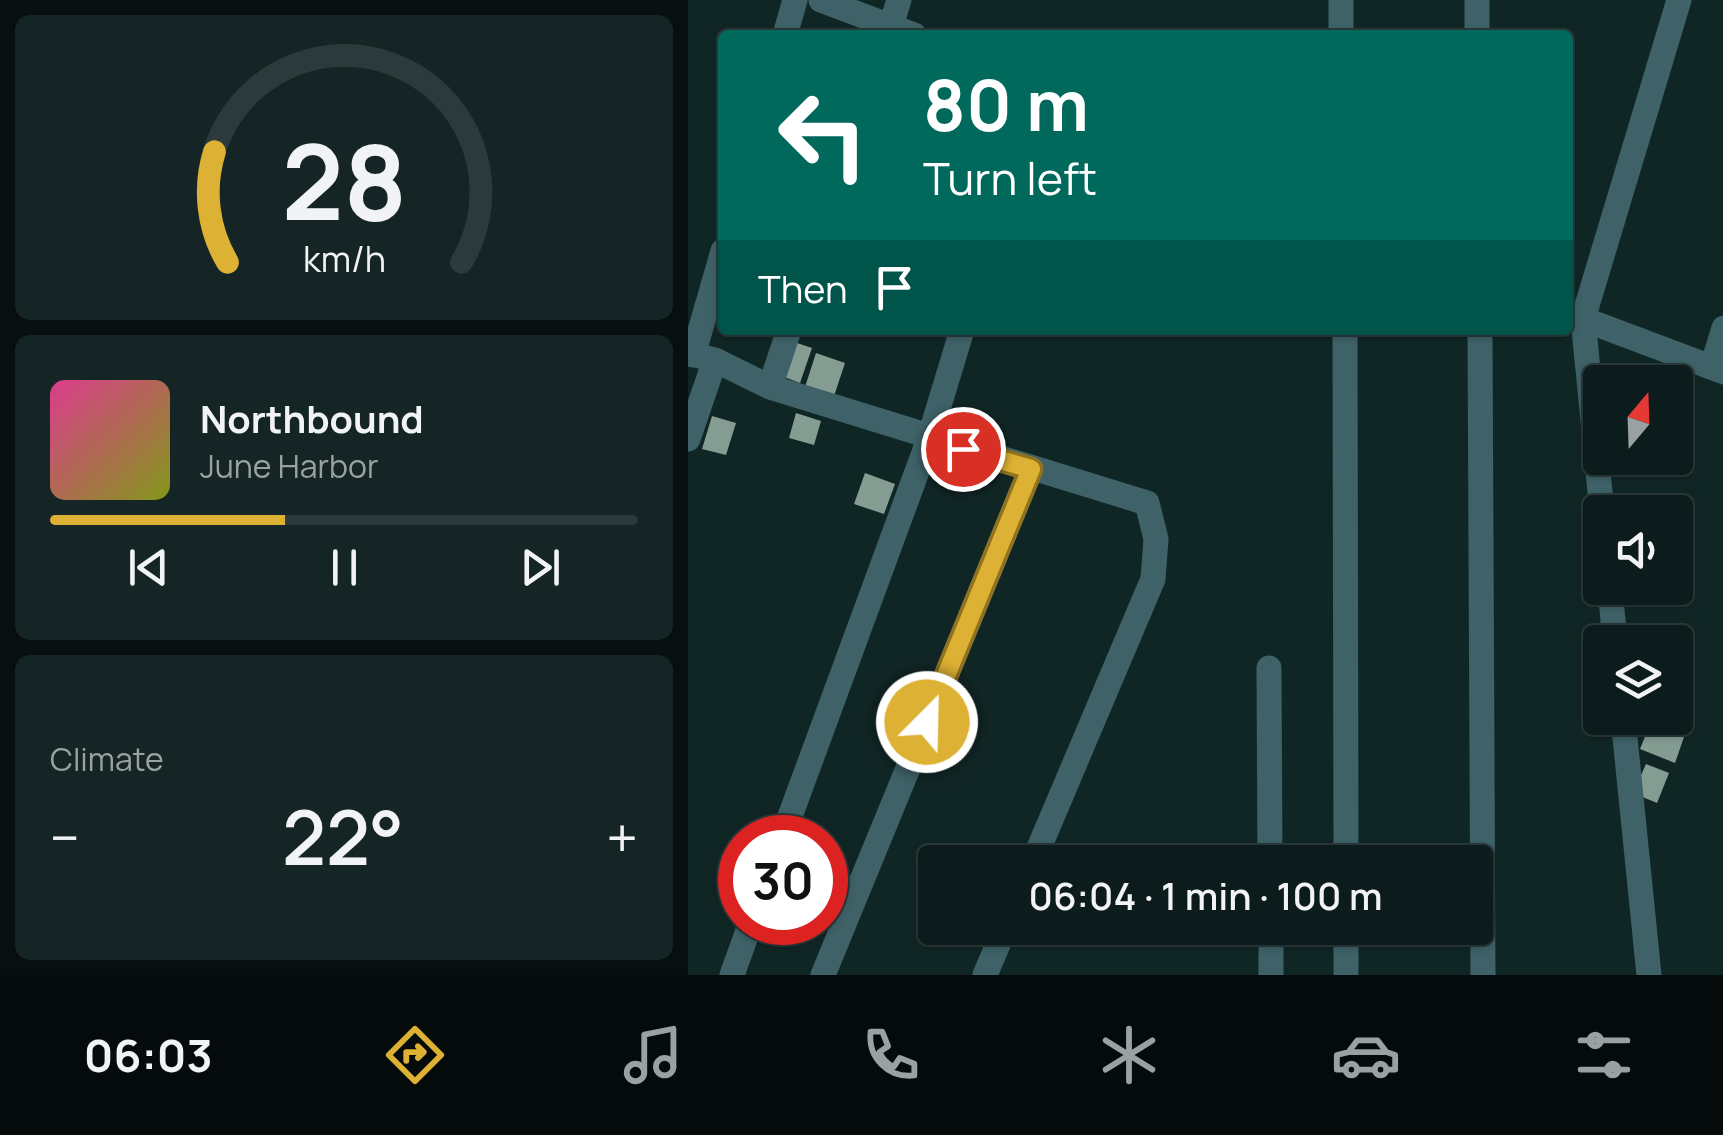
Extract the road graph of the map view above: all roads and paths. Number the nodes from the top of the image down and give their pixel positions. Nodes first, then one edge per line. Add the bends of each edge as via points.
1 (795, 0) edge
2 (820, 0) edge
3 (899, 0) edge
4 (1341, 0) edge
5 (1477, 0) edge
6 (1679, 0) edge
7 (786, 30) edge
8 (893, 30) edge
9 (898, 30) edge
10 (1341, 30) edge
11 (1477, 30) edge
12 (718, 273) edge
13 (1575, 318) edge
14 (1724, 328) edge
15 (787, 335) edge
16 (960, 335) edge
17 (1345, 335) edge
18 (1480, 335) edge
19 (699, 356) edge
20 (1718, 370) edge
21 (770, 387) junction
22 (688, 439) edge
23 (929, 439) junction
24 (1031, 469) junction
25 (1600, 495) edge
26 (1269, 668) dead end
27 (1625, 735) edge
28 (790, 815) edge
29 (1040, 845) edge
30 (1270, 845) edge
31 (1346, 845) edge
32 (743, 945) edge
33 (998, 945) edge
34 (1271, 945) edge
35 (1346, 945) edge
36 (732, 975) edge
37 (822, 975) edge
38 (985, 975) edge
39 (1271, 975) edge
40 (1346, 975) edge
41 (1483, 975) edge
42 (1649, 975) edge

1 - 7 street
2 - 8 street
3 - 9 street
4 - 10 street
5 - 11 street
6 - 13 street
12 - 19 street
13 - 20 street
13 - 25 street
14 - 20 street
15 - 21 street
16 - 23 street
17 - 31 street
18 - 41 street
19 - 21 street
19 - 22 street
21 - 23 street
23 - 24 street
23 - 28 street
24 - 29 street via 1146,503 1156,539 1153,578
24 - 37 street
26 - 30 street
27 - 42 street
32 - 36 street
33 - 38 street
34 - 39 street
35 - 40 street

